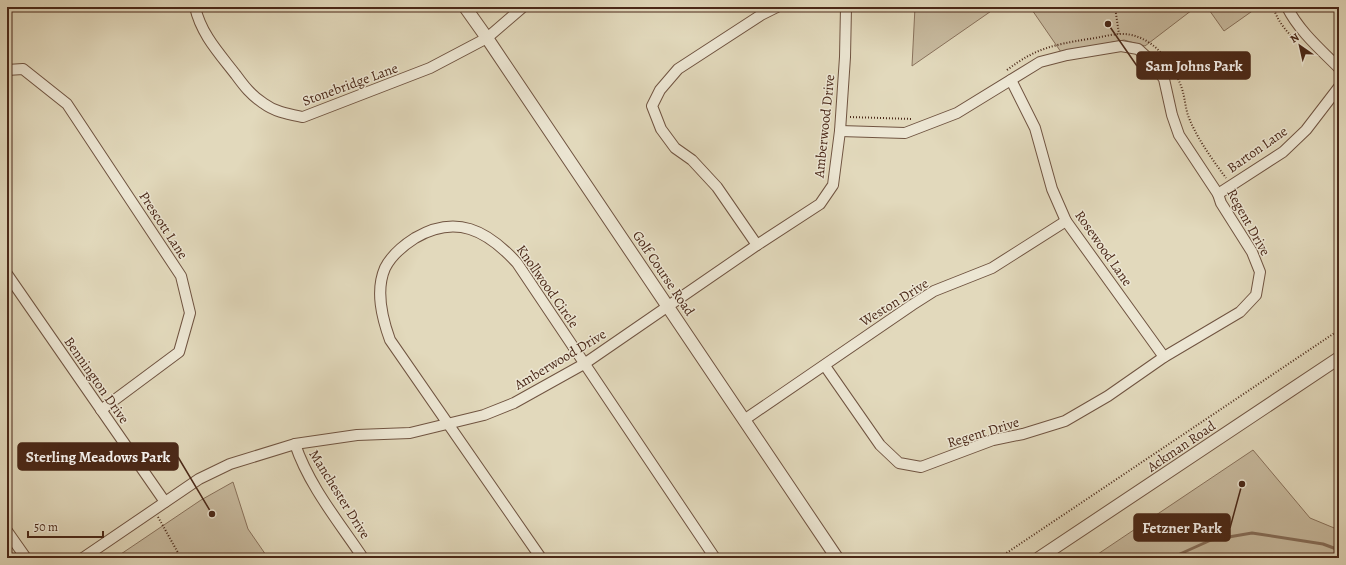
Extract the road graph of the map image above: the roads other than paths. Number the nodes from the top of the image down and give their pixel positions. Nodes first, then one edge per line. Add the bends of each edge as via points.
1 (195, 7) edge
2 (464, 7) edge
3 (523, 7) edge
4 (777, 7) edge
5 (846, 7) edge
6 (1287, 7) edge
7 (487, 38) junction
8 (1339, 68) edge
9 (7, 70) edge
10 (1008, 75) junction
11 (1339, 87) edge
12 (840, 131) junction
13 (1218, 194) junction
14 (1066, 221) junction
15 (757, 245) junction
16 (7, 274) edge
17 (668, 307) junction
18 (1164, 357) junction
19 (1339, 358) edge
20 (584, 364) junction
21 (825, 366) junction
22 (101, 410) junction
23 (744, 420) junction
24 (449, 424) junction
25 (294, 444) junction
26 (165, 502) junction
27 (7, 531) edge
28 (26, 558) edge
29 (83, 558) edge
30 (363, 558) edge
31 (541, 558) edge
32 (715, 558) edge
33 (837, 558) edge
34 (1040, 558) edge

1 - 7 street, Stonebridge Lane via 208,38 246,90 281,113 303,117 430,68
2 - 7 street, Golf Course Road
3 - 7 street, Stonebridge Lane
4 - 15 street via 678,69 660,90 652,106 661,129 675,148 692,160 717,186
5 - 12 street, Amberwood Drive
6 - 8 street via 1308,37
7 - 17 street, Golf Course Road
9 - 22 street, Prescott Lane via 22,69 67,104 181,276 190,313 179,352
10 - 12 street, Regent Drive via 957,113 905,133
10 - 13 street, Regent Drive via 1040,62 1067,55 1121,46 1138,49 1164,79 1179,135
10 - 14 street, Rosewood Lane via 1035,128 1052,189
11 - 13 street, Barton Lane via 1306,130 1283,152
12 - 15 street, Amberwood Drive via 833,184 820,204
13 - 18 street, Regent Drive via 1252,252 1260,272 1256,295 1240,312
14 - 18 street, Rosewood Lane
14 - 21 street, Weston Drive via 992,268 934,291 866,335
15 - 17 street, Amberwood Drive
16 - 22 street, Bennington Drive
17 - 20 street, Amberwood Drive
17 - 23 street, Golf Course Road
18 - 21 street, Regent Drive via 1108,396 1065,421 993,440 921,467 899,463 880,445
19 - 34 street, Ackman Road
20 - 24 street, Amberwood Drive via 514,403 484,415
20 - 24 street, Knollwood Circle via 505,249 487,236 472,229 456,226 422,234 408,242 385,268 381,287 383,321 390,340
20 - 32 street, Knollwood Circle
21 - 23 street, Weston Drive
22 - 26 street, Bennington Drive
23 - 33 street, Golf Course Road
24 - 25 street, Amberwood Drive via 410,433 357,435
24 - 31 street, Knollwood Circle
25 - 26 street, Amberwood Drive via 230,464 199,479
25 - 30 street, Manchester Drive via 315,487
26 - 29 street, Amberwood Drive
27 - 28 street

